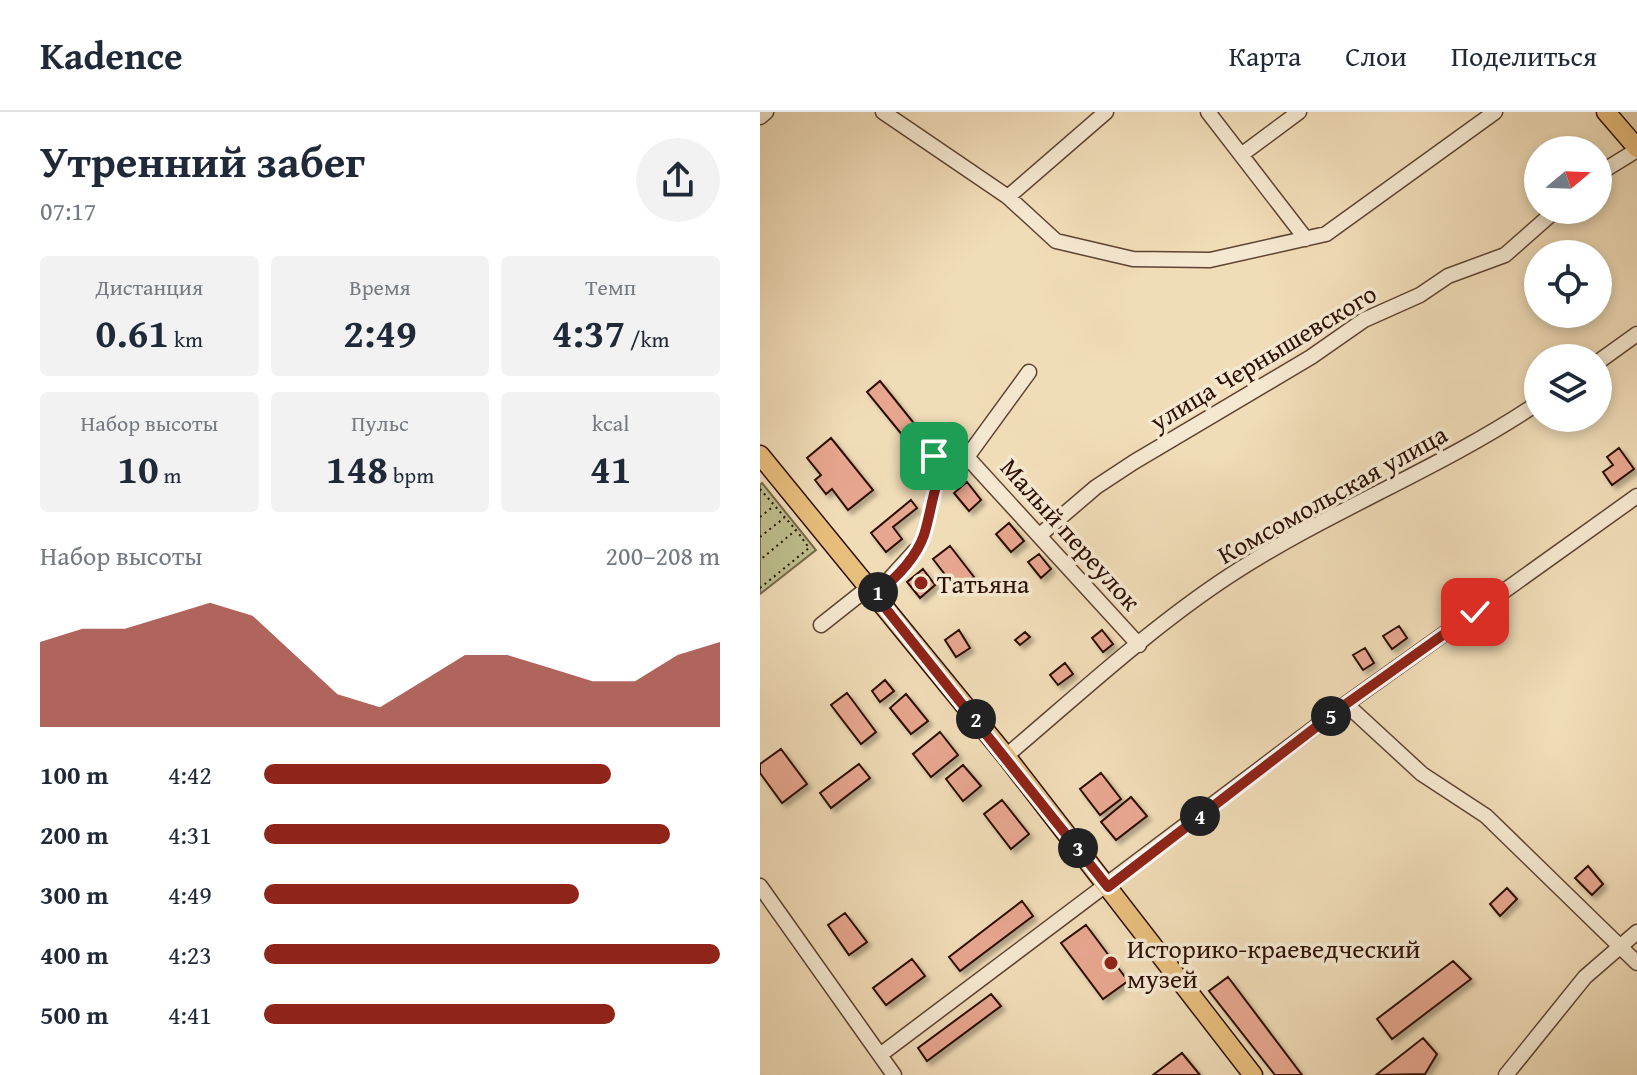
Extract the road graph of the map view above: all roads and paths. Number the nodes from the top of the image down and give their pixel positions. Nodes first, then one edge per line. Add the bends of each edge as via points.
1 (766, 112) edge
2 (883, 112) edge
3 (1106, 112) edge
4 (1208, 112) edge
5 (1299, 112) edge
6 (1495, 112) edge
7 (1606, 112) edge
8 (760, 117) edge
9 (1637, 149) edge
10 (1241, 155) junction
11 (1612, 165) edge
12 (1008, 197) junction
13 (1540, 224) edge
14 (1306, 239) junction
15 (1637, 334) edge
16 (1612, 352) edge
17 (1029, 372) dead end
18 (1524, 413) edge
19 (927, 448) dead end
20 (760, 455) edge
21 (967, 457) junction
22 (946, 461) junction
23 (760, 489) edge
24 (1637, 496) edge
25 (775, 505) junction
26 (760, 517) edge
27 (785, 517) junction
28 (796, 530) junction
29 (1041, 534) junction
30 (760, 537) edge
31 (915, 551) joint
32 (760, 560) edge
33 (760, 588) edge
34 (872, 591) junction
35 (821, 625) dead end
36 (1139, 645) junction
37 (1346, 704) junction
38 (1006, 756) junction
39 (760, 886) edge
40 (1108, 887) junction
41 (1637, 932) edge
42 (1619, 949) junction
43 (1637, 963) edge
44 (880, 1055) junction
45 (894, 1075) edge
46 (1253, 1075) edge
47 (1506, 1075) edge

1 - 8 street
2 - 12 street
3 - 12 street
4 - 10 street
5 - 10 street
6 - 14 street via 1326,234
7 - 9 main road
9 - 11 street
10 - 14 street
12 - 14 street via 1056,241 1133,259 1210,260
13 - 29 street, улица Чернышевского via 1505,255 1448,276 1364,320 1134,462
15 - 16 street
17 - 21 street
18 - 36 street, Комсомольская улица via 1228,577
19 - 22 street
20 - 34 main road
21 - 22 street
21 - 29 street, Малый переулок
22 - 31 path
23 - 25 path
24 - 37 street
25 - 26 path
25 - 27 path
27 - 28 path
27 - 30 path
28 - 32 path
28 - 33 path via 809,548
29 - 36 street, Малый переулок
31 - 34 street
34 - 35 street
34 - 38 main road
36 - 38 street, Комсомольская улица
37 - 40 street
37 - 42 street via 1422,774 1486,816
38 - 40 main road
39 - 44 street
40 - 44 street
40 - 46 main road
41 - 42 street
42 - 43 street
42 - 47 street via 1585,977
44 - 45 street

